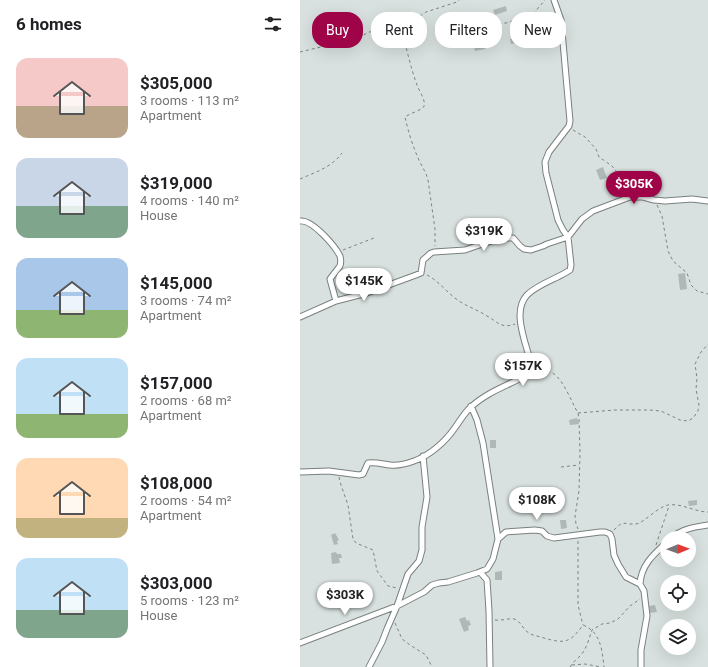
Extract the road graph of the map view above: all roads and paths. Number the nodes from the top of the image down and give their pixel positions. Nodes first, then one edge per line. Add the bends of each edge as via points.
1 (459, 0) edge
2 (545, 0) edge
3 (554, 0) edge
4 (426, 12) edge
5 (502, 23) edge
6 (371, 32) edge
7 (407, 48) edge
8 (300, 52) edge
9 (569, 126) junction
10 (342, 153) dead end
11 (300, 179) edge
12 (630, 197) junction
13 (654, 200) junction
14 (708, 201) edge
15 (300, 221) edge
16 (568, 237) junction
17 (374, 238) dead end
18 (337, 252) junction
19 (434, 252) junction
20 (421, 273) junction
21 (708, 294) edge
22 (336, 301) junction
23 (300, 317) edge
24 (521, 323) junction
25 (708, 344) edge
26 (530, 370) junction
27 (471, 406) junction
28 (578, 413) junction
29 (423, 456) junction
30 (580, 465) junction
31 (561, 467) dead end
32 (300, 472) edge
33 (339, 472) junction
34 (669, 505) junction
35 (708, 512) edge
36 (708, 525) edge
37 (681, 531) edge
38 (586, 533) junction
39 (578, 534) junction
40 (610, 534) junction
41 (498, 539) junction
42 (660, 548) edge
43 (653, 555) junction
44 (480, 572) junction
45 (640, 584) junction
46 (403, 590) junction
47 (645, 597) junction
48 (397, 606) junction
49 (394, 614) junction
50 (490, 617) junction
51 (583, 625) junction
52 (592, 630) junction
53 (300, 643) edge
54 (570, 666) edge
55 (369, 667) edge
56 (432, 667) edge
57 (490, 667) edge
58 (601, 667) edge
59 (604, 667) edge
60 (641, 667) edge

1 - 4 path
2 - 5 path via 533,14
3 - 9 street via 561,20
6 - 8 path via 358,38
7 - 19 path via 424,101 422,109 406,117 428,180 435,229
9 - 12 path via 574,132 585,136 596,149 597,155 612,166
9 - 16 street via 545,162 558,220
10 - 11 path via 331,165
12 - 13 street
12 - 16 street via 592,211
13 - 14 street
13 - 21 path via 662,216 668,251 673,261 687,273 697,291
15 - 18 street via 311,224
16 - 19 street via 531,250 524,249 513,238 506,238 465,250
16 - 24 street via 570,270 526,296 521,306
17 - 18 path
18 - 22 street via 340,266 330,279
19 - 20 street via 423,260
20 - 22 street via 367,293
20 - 24 path via 433,278 458,300 502,326
22 - 23 street
24 - 26 street via 531,364
25 - 28 path via 700,352 695,364 699,405 698,411 688,421 661,411 650,410
26 - 27 street
26 - 28 path via 554,374
27 - 29 street via 441,443
27 - 41 street via 483,444
28 - 30 path
29 - 33 street via 405,464 368,463 363,474 359,475
29 - 46 street via 426,497 422,550 419,561 408,574
30 - 31 path
30 - 38 path via 576,524 580,531
32 - 33 street
33 - 46 path via 340,485 348,505 353,539 372,550 377,571 388,586
34 - 35 path via 681,505 696,511
34 - 40 path via 636,524 625,522 618,525
34 - 43 path
36 - 37 street
38 - 39 street
38 - 40 street
39 - 41 street via 554,538 536,530 506,532
39 - 51 path via 578,605
40 - 45 street via 618,564 626,577
41 - 44 street via 493,558 487,569
42 - 43 street
43 - 45 street via 644,566
44 - 48 street via 432,585
44 - 50 street via 487,580
45 - 47 street
46 - 48 street
47 - 52 path via 637,599 618,619
47 - 60 street via 647,616
48 - 49 street
48 - 53 street
49 - 55 street
49 - 56 path via 402,639 426,655
50 - 51 path via 500,620 512,618 530,634 555,641 568,641
50 - 57 street
51 - 52 path
52 - 54 path via 582,654
52 - 59 path via 602,648
54 - 58 path via 585,664

